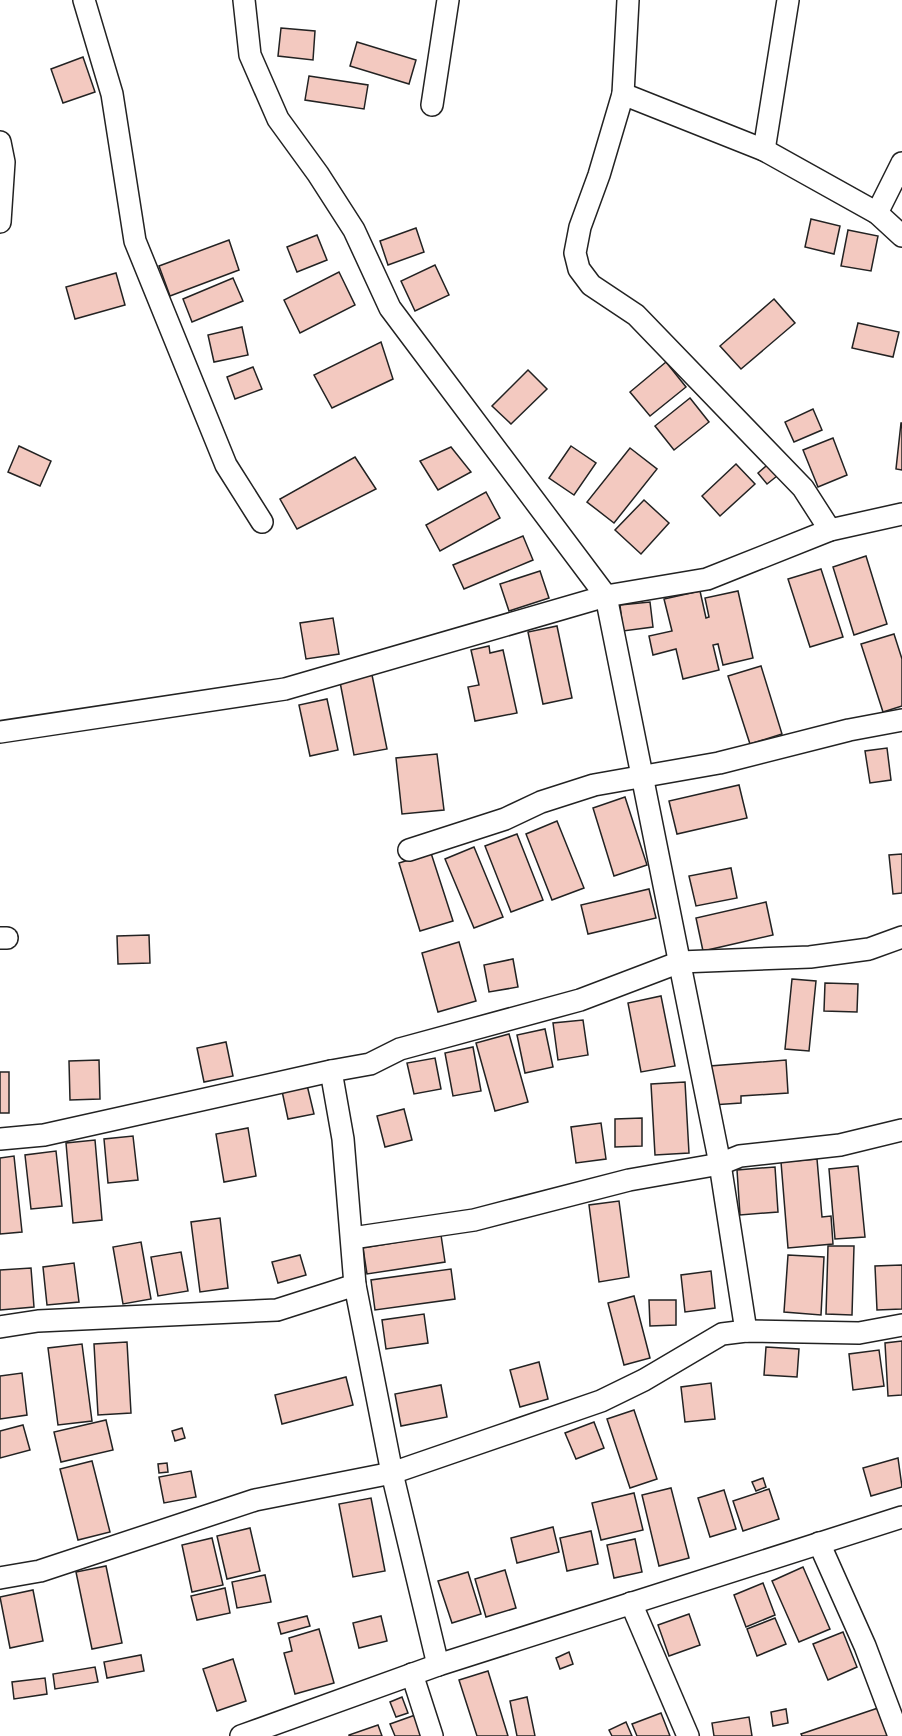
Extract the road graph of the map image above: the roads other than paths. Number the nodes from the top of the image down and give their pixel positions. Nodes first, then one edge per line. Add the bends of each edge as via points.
1 (84, 0) edge
2 (244, 0) edge
3 (448, 0) edge
4 (628, 0) edge
5 (788, 0) edge
6 (623, 94) junction
7 (432, 105) dead end
8 (0, 142) edge
9 (764, 150) junction
10 (902, 163) edge
11 (877, 213) junction
12 (0, 222) edge
13 (902, 236) edge
14 (902, 514) edge
15 (262, 522) dead end
16 (830, 530) junction
17 (606, 596) junction
18 (902, 720) edge
19 (0, 732) edge
20 (642, 777) junction
21 (409, 850) dead end
22 (902, 937) edge
23 (680, 962) junction
24 (331, 1071) junction
25 (902, 1130) edge
26 (0, 1139) edge
27 (720, 1164) junction
28 (352, 1238) junction
29 (355, 1285) junction
30 (902, 1325) edge
31 (0, 1327) edge
32 (746, 1331) junction
33 (392, 1473) junction
34 (902, 1517) edge
35 (819, 1543) junction
36 (0, 1578) edge
37 (631, 1603) junction
38 (438, 1665) junction
39 (412, 1674) junction
40 (242, 1736) edge
41 (432, 1736) edge
42 (688, 1736) edge
43 (899, 1736) edge

1 - 15 street via 112,94 135,241 226,465
2 - 17 street via 250,55 278,119 354,230 390,308
3 - 7 street
4 - 6 street
5 - 9 street
6 - 9 street
6 - 16 street via 580,227 575,253 579,269 591,285 636,315 803,488
8 - 12 street via 4,162
9 - 11 street
10 - 11 street
11 - 13 street
14 - 16 street
16 - 17 street via 707,579
17 - 19 street via 285,689
17 - 20 street
18 - 20 street
20 - 21 street via 594,785
20 - 23 street
22 - 23 street via 869,949 810,957
23 - 24 street via 579,1000 400,1049 370,1064
23 - 27 street
24 - 26 street via 44,1135
24 - 28 street via 343,1139
25 - 27 street via 840,1144 740,1156
27 - 28 street via 630,1180 474,1220
27 - 32 street
28 - 29 street
29 - 31 street via 277,1310 38,1321
29 - 33 street
30 - 32 street via 859,1334
32 - 33 street via 722,1334 601,1401
33 - 36 street via 255,1500 40,1571
33 - 38 street
34 - 35 street
35 - 37 street
35 - 43 street via 865,1646
37 - 38 street
37 - 42 street
38 - 39 street
39 - 40 street
39 - 41 street

